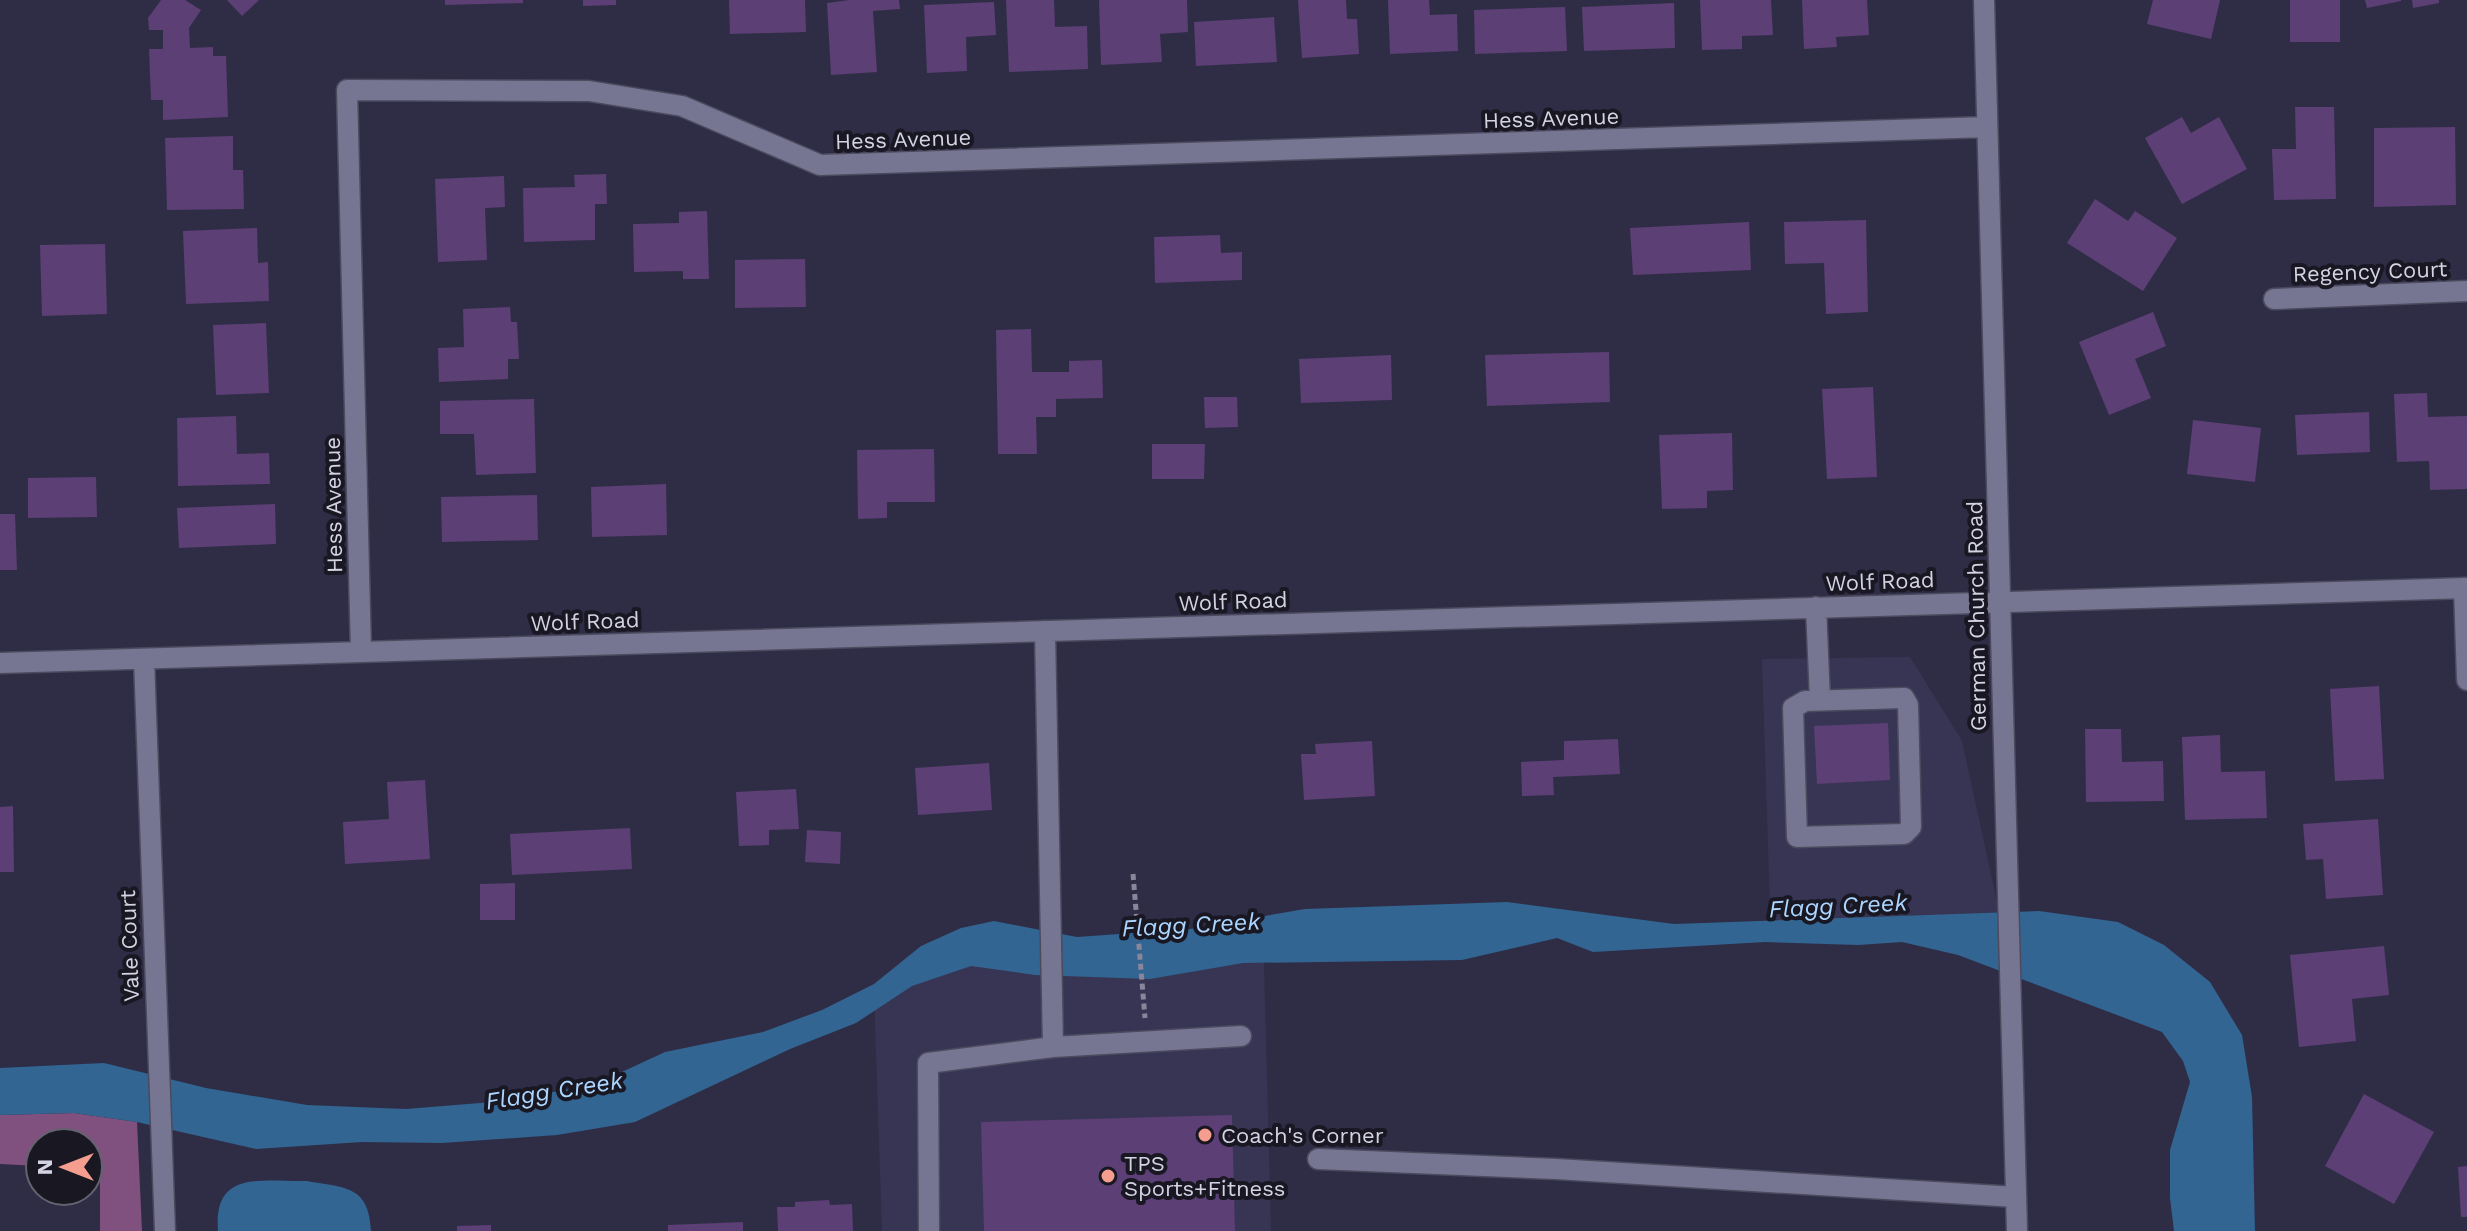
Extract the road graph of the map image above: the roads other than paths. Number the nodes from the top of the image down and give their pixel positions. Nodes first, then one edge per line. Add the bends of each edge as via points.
1 (1984, 0) edge
2 (1987, 127) junction
3 (2467, 291) edge
4 (2274, 299) dead end
5 (2465, 588) edge
6 (2000, 602) junction
7 (1816, 607) junction
8 (1045, 631) junction
9 (361, 652) junction
10 (144, 659) junction
11 (0, 663) edge
12 (2467, 680) edge
13 (1813, 700) junction
14 (1241, 1036) dead end
15 (1053, 1047) junction
16 (1318, 1159) dead end
17 (2016, 1197) junction
18 (165, 1231) edge
19 (929, 1231) edge
20 (2017, 1231) edge

1 - 2 street, German Church Road
2 - 6 street, German Church Road
2 - 9 street, Hess Avenue via 820,165 682,106 589,91 347,90
3 - 4 street, Regency Court
5 - 6 street, Wolf Road
5 - 12 street
6 - 7 street, Wolf Road
6 - 17 street, German Church Road
7 - 8 street, Wolf Road
7 - 13 street
8 - 9 street, Wolf Road
8 - 15 street
9 - 10 street, Wolf Road
10 - 11 street, Wolf Road
10 - 18 street, Vale Court
13 - 13 street via 1904,698 1911,827 1904,834 1797,837 1793,708
14 - 15 street
15 - 19 street via 928,1063
16 - 17 street
17 - 20 street, German Church Road

